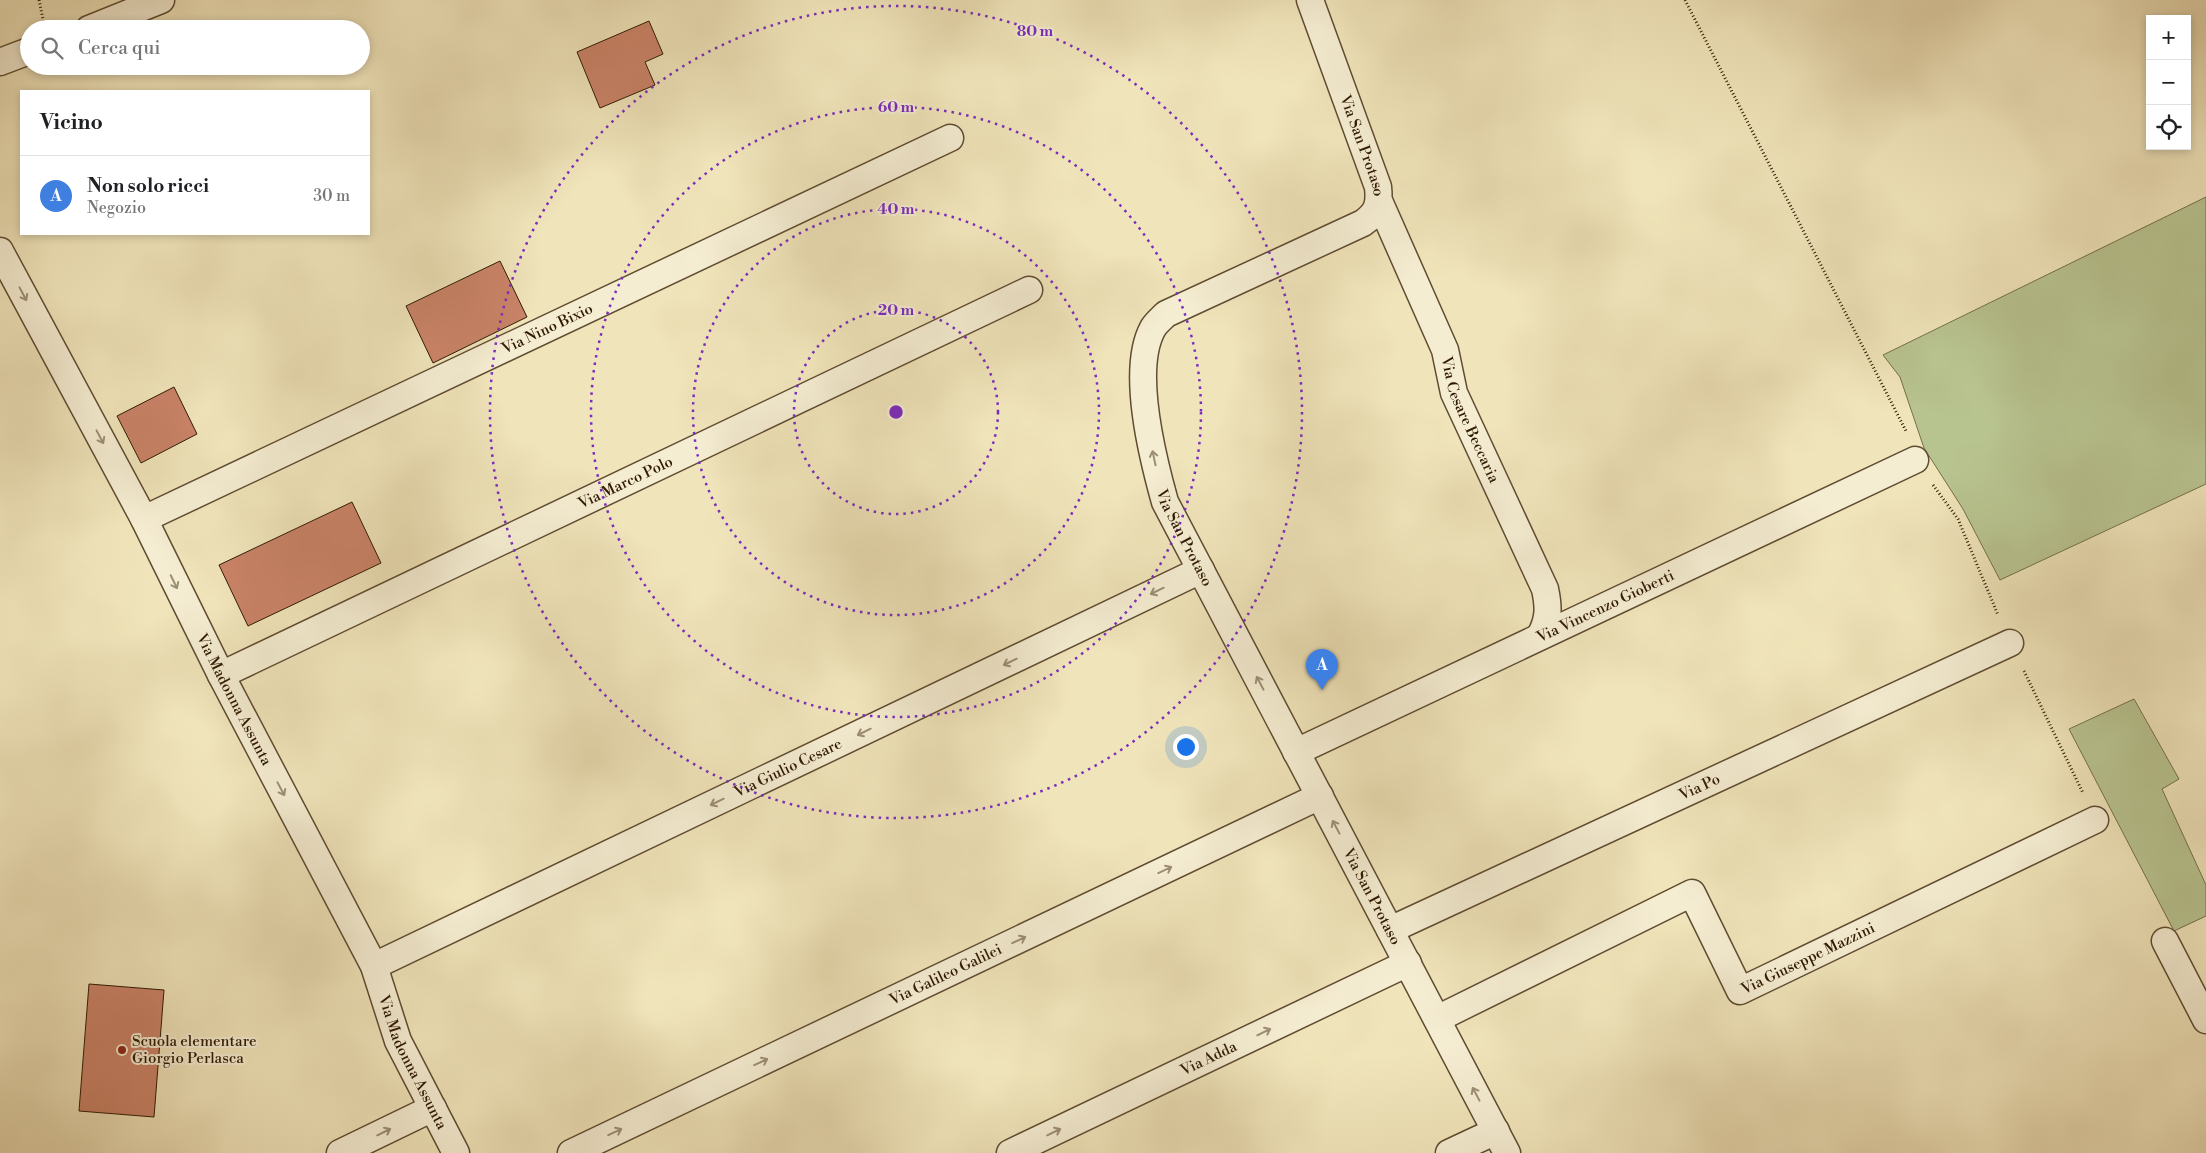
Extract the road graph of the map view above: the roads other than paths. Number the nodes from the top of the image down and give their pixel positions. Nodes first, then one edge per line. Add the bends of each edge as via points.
1 (161, 0) edge
2 (1310, 0) edge
3 (111, 20) edge
4 (20, 54) edge
5 (0, 62) edge
6 (950, 138) dead end
7 (1380, 202) junction
8 (0, 251) edge
9 (1028, 290) dead end
10 (1915, 460) road end
11 (144, 519) junction
12 (1200, 570) junction
13 (1540, 636) junction
14 (2010, 643) road end
15 (221, 675) junction
16 (1296, 752) junction
17 (1320, 796) junction
18 (2095, 820) road end
19 (1390, 930) junction
20 (2165, 941) dead end
21 (1408, 963) junction
22 (374, 966) junction
23 (1436, 1019) junction
24 (2206, 1020) edge
25 (433, 1108) junction
26 (1501, 1142) edge
27 (340, 1153) edge
28 (456, 1153) edge
29 (571, 1153) edge
30 (1010, 1153) edge
31 (1449, 1153) edge

1 - 3 street
2 - 7 street, Via San Protaso via 1378,187
4 - 5 street
6 - 11 street, Via Nino Bixio
12 -> 7 street, Via San Protaso via 1165,502 1149,435 1144,401 1144,363 1153,329 1166,314 1363,223 1374,215
7 - 13 street, Via Cesare Beccaria via 1445,350 1454,393 1545,589 1549,608
8 -> 11 street, Via Madonna Assunta
9 - 15 street, Via Marco Polo
10 - 13 street, Via Vincenzo Gioberti
11 -> 15 street, Via Madonna Assunta
16 -> 12 street, Via San Protaso
12 -> 22 street, Via Giulio Cesare
13 - 16 street, Via Vincenzo Gioberti
14 - 19 street, Via Po
15 -> 22 street, Via Madonna Assunta
16 - 17 street, Via San Protaso
19 -> 17 street, Via San Protaso
29 -> 17 street, Via Galileo Galilei
18 - 23 street, Via Giuseppe Mazzini via 1740,991 1692,893
19 - 21 street, Via San Protaso
20 - 24 street
21 - 23 street, Via San Protaso
30 -> 21 street, Via Adda
22 - 25 street, Via Madonna Assunta via 398,1041
26 -> 23 street, Via San Protaso
27 -> 25 street
25 - 28 street, Via Madonna Assunta
26 - 31 street

